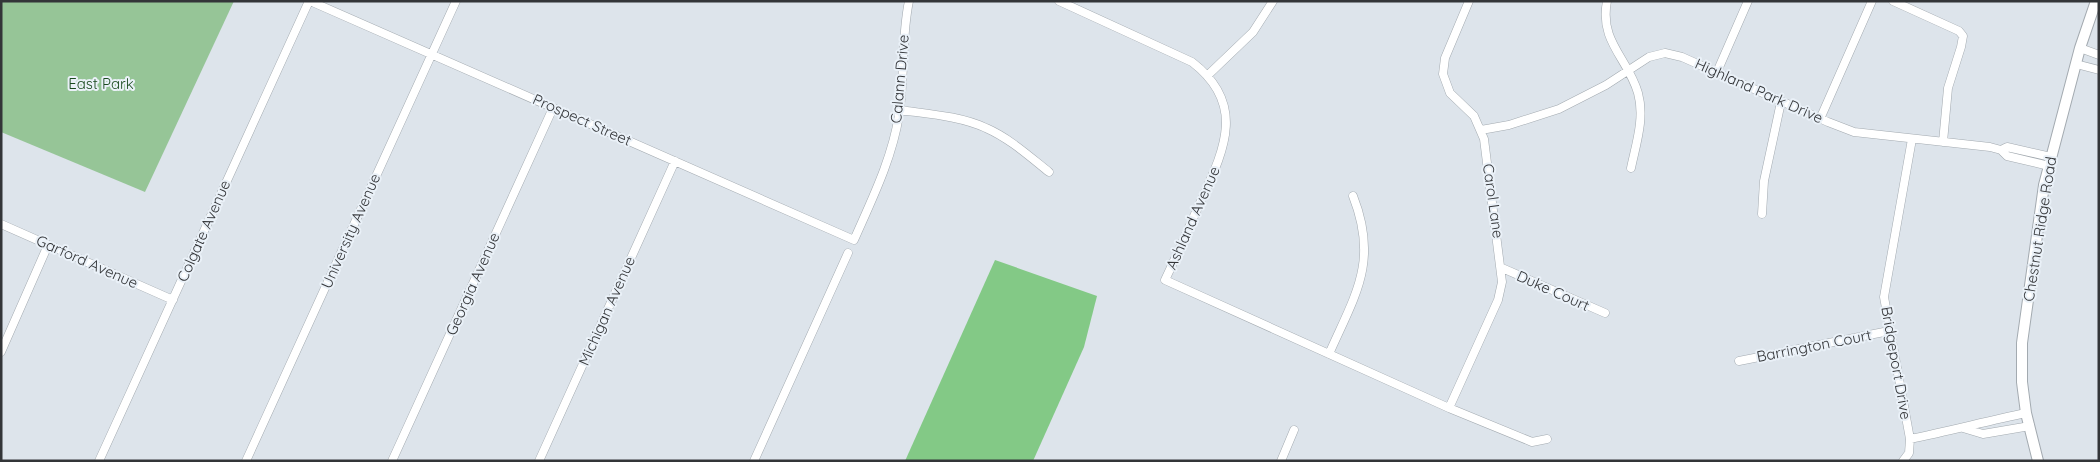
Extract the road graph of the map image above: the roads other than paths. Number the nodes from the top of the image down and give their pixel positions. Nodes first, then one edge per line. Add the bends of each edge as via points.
1 (309, 1) edge
2 (456, 1) edge
3 (909, 1) edge
4 (1059, 1) edge
5 (1274, 1) edge
6 (1469, 1) edge
7 (1607, 1) edge
8 (1748, 1) edge
9 (1872, 1) edge
10 (1893, 1) edge
11 (2096, 1) edge
12 (2080, 48) junction
13 (431, 54) junction
14 (2099, 55) edge
15 (2076, 64) junction
16 (2099, 70) edge
17 (1627, 71) junction
18 (1717, 72) junction
19 (1207, 76) junction
20 (1781, 102) junction
21 (553, 108) junction
22 (900, 110) junction
23 (1820, 119) junction
24 (1482, 130) junction
25 (1912, 139) junction
26 (1943, 142) junction
27 (675, 161) junction
28 (2050, 161) junction
29 (1631, 168) dead end
30 (1049, 172) dead end
31 (1353, 196) dead end
32 (1762, 214) dead end
33 (1, 224) edge
34 (854, 240) joint
35 (48, 245) junction
36 (848, 253) dead end
37 (1502, 268) junction
38 (173, 300) junction
39 (1604, 314) dead end
40 (1890, 331) junction
41 (1, 352) edge
42 (1329, 354) junction
43 (1739, 361) dead end
44 (1449, 408) junction
45 (2026, 413) junction
46 (2030, 426) junction
47 (1963, 428) junction
48 (1294, 430) dead end
49 (1910, 439) junction
50 (1547, 440) dead end
51 (100, 461) edge
52 (246, 461) edge
53 (392, 461) edge
54 (539, 461) edge
55 (754, 461) edge
56 (1280, 461) edge
57 (1903, 461) edge
58 (2038, 461) edge

1 - 13 street, Prospect Street
1 - 38 street, Colgate Avenue
2 - 13 street, University Avenue
3 - 22 street, Calann Drive via 904,30
4 - 19 street, Ashland Avenue via 1186,59
5 - 19 street via 1242,44
6 - 24 street, Carol Lane via 1444,58 1443,74 1450,93 1474,116
7 - 17 street via 1610,42
8 - 18 street
9 - 23 street
10 - 26 street via 1963,36 1948,88
11 - 12 street, Chestnut Ridge Road
12 - 14 street
12 - 15 street, Chestnut Ridge Road
13 - 21 street, Prospect Street
13 - 52 street, University Avenue
15 - 16 street
15 - 28 street, Chestnut Ridge Road
17 - 18 street, Highland Park Drive via 1649,57 1665,53
17 - 24 street, Highland Park Drive via 1559,110
17 - 29 street via 1638,93 1641,114
18 - 20 street, Highland Park Drive
19 - 42 street, Ashland Avenue via 1224,106 1226,140 1165,280
20 - 23 street, Highland Park Drive
20 - 32 street via 1764,181
21 - 27 street, Prospect Street
21 - 53 street, Georgia Avenue
22 - 30 street via 962,120 987,128
22 - 34 street, Calann Drive via 886,166
23 - 25 street, Highland Park Drive via 1854,132
24 - 37 street, Carol Lane
25 - 26 street, Highland Park Drive
25 - 40 street, Bridgeport Drive via 1886,284 1885,311
26 - 28 street, Highland Park Drive via 2001,150 2007,147
27 - 34 street, Prospect Street
27 - 54 street, Michigan Avenue
28 - 45 street, Chestnut Ridge Road via 2022,343
31 - 42 street via 1361,217 1364,268 1355,297
33 - 35 street, Garford Avenue
35 - 38 street, Garford Avenue
35 - 41 street
36 - 55 street
37 - 39 street, Duke Court
37 - 44 street, Carol Lane via 1498,300
38 - 51 street, Colgate Avenue
40 - 43 street, Barrington Court
40 - 49 street, Bridgeport Drive
42 - 44 street, Ashland Avenue
44 - 50 street, Ashland Avenue via 1532,442
45 - 46 street, Chestnut Ridge Road
45 - 47 street, Bridgeport Drive via 1972,423
46 - 47 street via 1984,434
46 - 58 street, Chestnut Ridge Road
47 - 49 street, Bridgeport Drive
48 - 56 street
49 - 57 street via 1909,453

